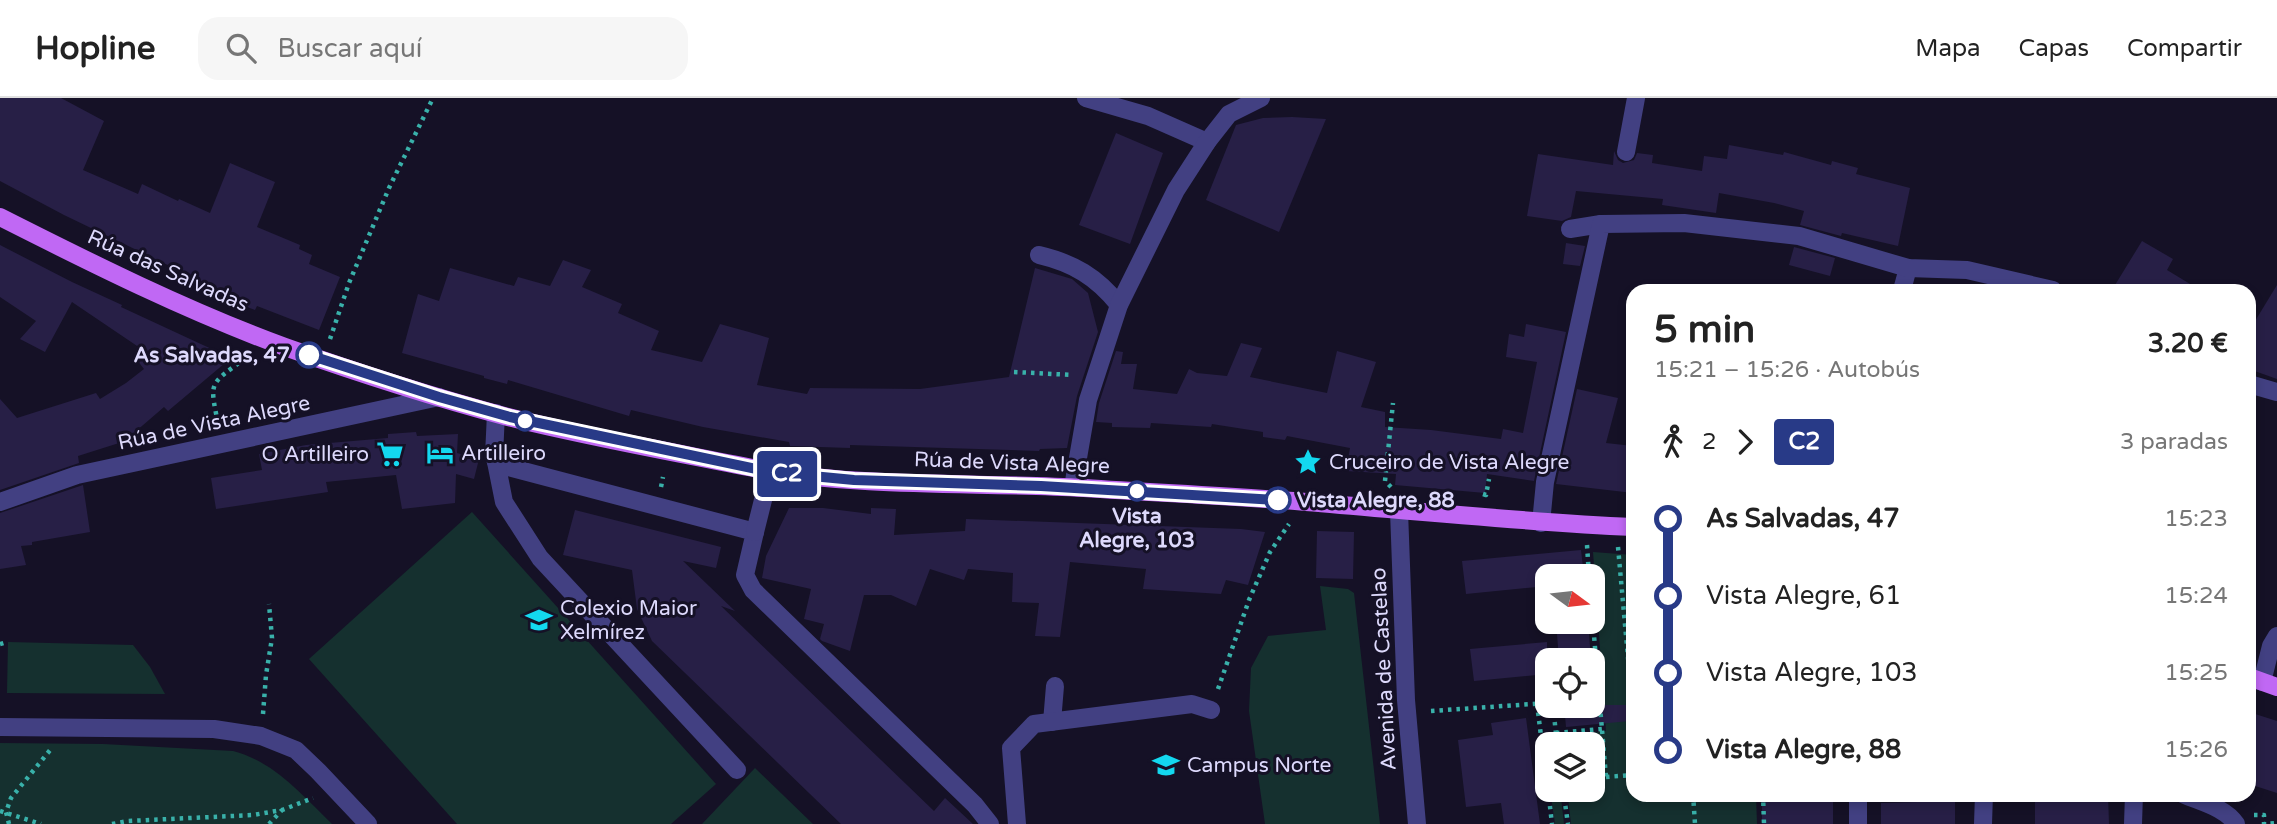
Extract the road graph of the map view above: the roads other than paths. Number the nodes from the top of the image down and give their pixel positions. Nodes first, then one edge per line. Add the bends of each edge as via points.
1 (1086, 98) edge
2 (1261, 98) edge
3 (1636, 98) edge
4 (1231, 106) edge
5 (1207, 142) junction
6 (1626, 152) dead end
7 (0, 217) edge
8 (1601, 224) junction
9 (1570, 229) dead end
10 (1039, 255) dead end
11 (1908, 268) junction
12 (1904, 284) edge
13 (2026, 284) edge
14 (1119, 305) junction
15 (320, 359) joint
16 (2256, 386) edge
17 (2277, 392) edge
18 (439, 397) junction
19 (496, 413) junction
20 (496, 462) junction
21 (770, 472) junction
22 (1073, 487) junction
23 (0, 502) edge
24 (1399, 511) junction
25 (1541, 523) junction
26 (1626, 527) edge
27 (755, 532) junction
28 (2277, 636) edge
29 (2263, 682) edge
30 (1055, 686) dead end
31 (1211, 710) road end
32 (1052, 722) junction
33 (0, 726) edge
34 (737, 770) dead end
35 (1858, 802) edge
36 (1984, 802) edge
37 (2134, 802) edge
38 (2201, 802) edge
39 (368, 824) edge
40 (990, 824) edge
41 (1017, 824) edge
42 (1417, 824) edge
43 (1858, 824) edge
44 (1983, 824) edge
45 (2133, 824) edge
46 (2236, 824) edge

1 - 5 street via 1148,116
2 - 4 street
3 - 6 street
4 - 5 street
5 - 14 street via 1176,190
7 - 15 main road, Rúa das Salvadas via 122,278
8 - 9 street
8 - 11 street via 1684,223 1799,236
8 - 25 street via 1544,489
10 - 14 street via 1081,270
11 - 12 street
11 - 13 street via 1967,271
14 - 22 street via 1088,400
15 - 18 main road, Rúa de Vista Alegre
16 - 17 street
18 - 19 main road, Rúa de Vista Alegre
18 - 23 street, Rúa de Vista Alegre via 77,475
19 - 20 street
19 - 21 main road, Rúa de Vista Alegre
20 - 27 street
20 - 34 street via 504,502 540,558
21 - 22 main road, Rúa de Vista Alegre via 854,480
21 - 27 street
22 - 24 main road, Rúa de Vista Alegre
24 - 25 main road, Rúa de Vista Alegre
24 - 42 street, Avenida de Castelao via 1406,701
25 - 26 main road, Rúa de Vista Alegre
27 - 40 street via 745,575 754,590
28 - 29 street
30 - 32 street
31 - 32 street via 1192,704
32 - 41 street via 1034,724 1011,748
33 - 39 street via 214,729 261,736 296,750
35 - 43 street
36 - 44 street
37 - 45 street
38 - 46 street

